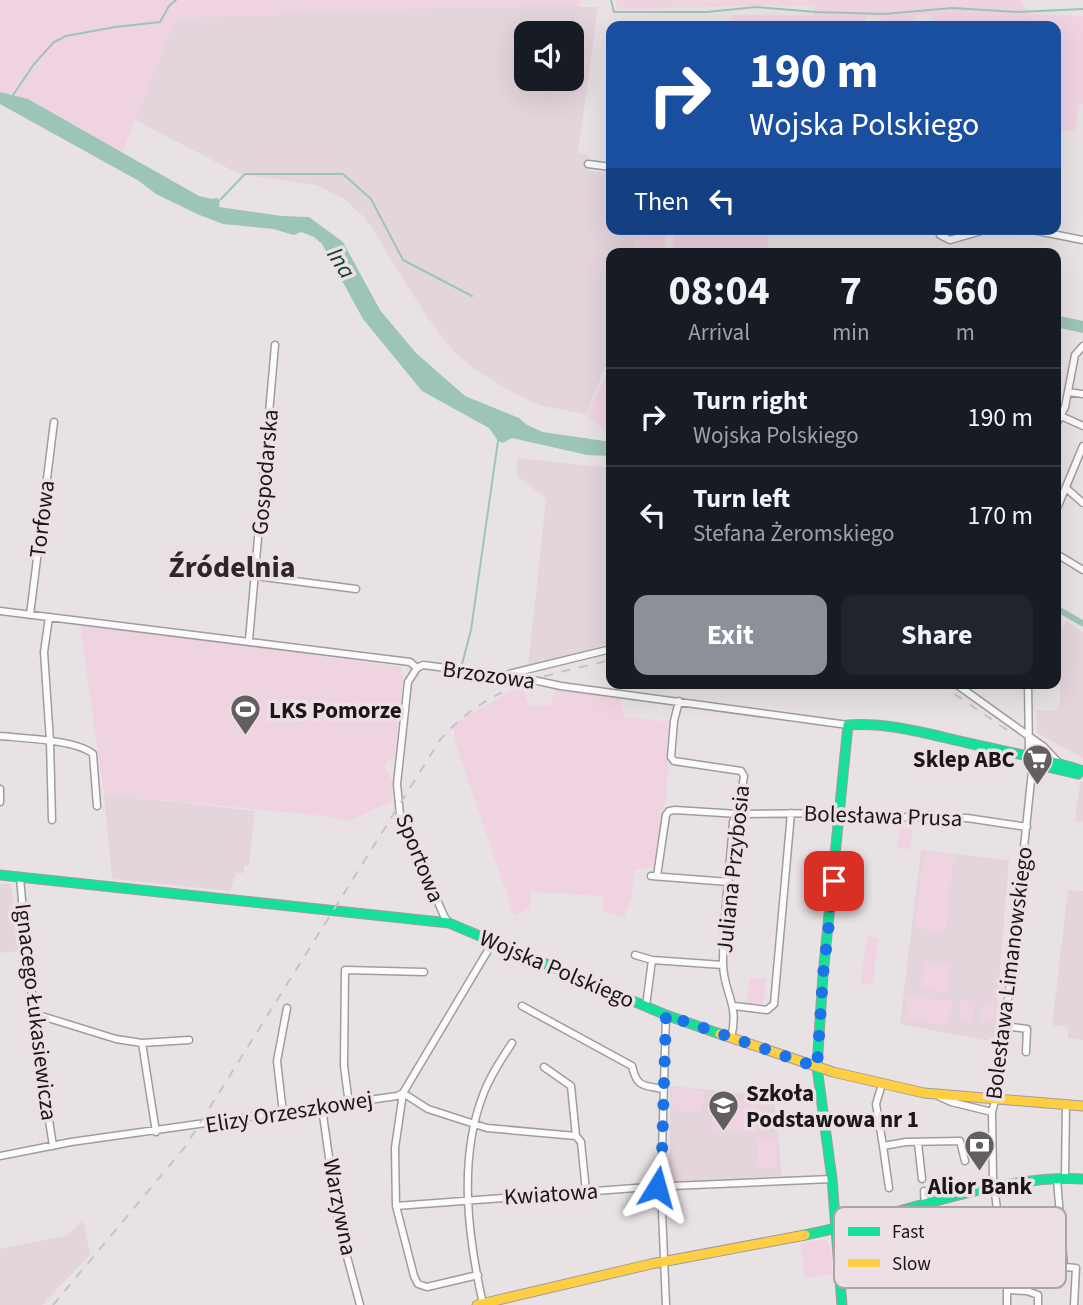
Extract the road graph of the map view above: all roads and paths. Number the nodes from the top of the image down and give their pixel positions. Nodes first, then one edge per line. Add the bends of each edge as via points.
1 (588, 164) dead end
2 (606, 166) edge
3 (940, 235) edge
4 (967, 235) edge
5 (1058, 235) edge
6 (1083, 240) edge
7 (275, 345) dead end
8 (1083, 346) edge
9 (1068, 392) junction
10 (1083, 394) edge
11 (1061, 416) joint
12 (54, 422) dead end
13 (1083, 426) edge
14 (1083, 446) edge
15 (1066, 488) junction
16 (1061, 499) edge
17 (1083, 503) edge
18 (1061, 557) edge
19 (1083, 570) edge
20 (256, 576) junction
21 (356, 589) dead end
22 (0, 611) edge
23 (30, 615) junction
24 (49, 617) junction
25 (249, 640) junction
26 (606, 650) edge
27 (417, 668) junction
28 (503, 676) junction
29 (963, 689) edge
30 (1028, 689) edge
31 (679, 701) junction
32 (848, 724) junction
33 (0, 736) edge
34 (1032, 740) junction
35 (50, 741) junction
36 (1033, 761) junction
37 (1059, 763) junction
38 (1083, 773) edge
39 (0, 789) edge
40 (0, 802) edge
41 (97, 806) dead end
42 (791, 813) junction
43 (840, 813) junction
44 (738, 814) junction
45 (52, 820) dead end
46 (1027, 827) junction
47 (0, 875) edge
48 (20, 877) junction
49 (729, 882) junction
50 (449, 923) junction
51 (493, 942) junction
52 (635, 955) dead end
53 (652, 960) junction
54 (723, 965) junction
55 (424, 972) dead end
56 (522, 1006) dead end
57 (646, 1006) junction
58 (734, 1006) junction
59 (287, 1008) dead end
60 (35, 1014) junction
61 (666, 1015) junction
62 (1005, 1026) junction
63 (731, 1038) junction
64 (189, 1040) dead end
65 (142, 1043) junction
66 (512, 1043) dead end
67 (1026, 1052) dead end
68 (544, 1067) dead end
69 (817, 1067) junction
70 (881, 1084) junction
71 (663, 1089) junction
72 (403, 1093) junction
73 (936, 1095) junction
74 (995, 1099) junction
75 (349, 1104) junction
76 (1066, 1104) junction
77 (1083, 1106) edge
78 (322, 1108) junction
79 (992, 1112) junction
80 (284, 1113) junction
81 (474, 1125) junction
82 (156, 1132) junction
83 (576, 1136) junction
84 (918, 1143) junction
85 (53, 1146) junction
86 (883, 1146) junction
87 (0, 1156) edge
88 (965, 1161) dead end
89 (832, 1179) junction
90 (922, 1179) dead end
91 (1061, 1179) junction
92 (1083, 1179) edge
93 (661, 1187) junction
94 (889, 1188) dead end
95 (993, 1188) junction
96 (586, 1191) junction
97 (924, 1191) dead end
98 (467, 1201) junction
99 (396, 1206) junction
100 (925, 1206) junction
101 (834, 1207) edge
102 (921, 1207) edge
103 (996, 1207) edge
104 (1062, 1207) edge
105 (834, 1229) edge
106 (664, 1261) junction
107 (1066, 1267) edge
108 (478, 1275) junction
109 (1007, 1290) joint
110 (1073, 1303) edge
111 (480, 1304) edge
112 (360, 1305) edge
113 (666, 1305) edge
114 (1007, 1305) edge
115 (1038, 1305) edge

1 - 2 street
3 - 4 street via 950,240
5 - 6 street
7 - 20 street, Gospodarska
8 - 9 street via 1075,355
9 - 10 street
9 - 11 street
11 - 13 street
12 - 23 street, Torfowa
14 - 15 street
15 - 16 street
15 - 17 street
18 - 19 street
20 - 21 street
20 - 25 street, Gospodarska
22 - 23 street, Brzozowa
23 - 24 street, Brzozowa
24 - 25 street, Brzozowa
24 - 35 street via 44,652
25 - 27 street, Brzozowa via 410,662
26 - 28 street
27 - 28 street, Brzozowa via 423,665
27 - 50 street, Sportowa via 408,682 398,769 400,815
28 - 31 street, Brzozowa
29 - 34 street
30 - 34 street, Bolesława Limanowskiego
31 - 32 street, Brzozowa
31 - 44 street, Juliana Przybosia via 671,757 741,771
32 - 36 street, Brzozowa via 922,732 1019,752
32 - 43 street
33 - 35 street
34 - 36 street, Bolesława Limanowskiego via 1029,752
34 - 37 street
35 - 41 street via 86,748 93,754
35 - 45 street
36 - 37 street
36 - 38 street
36 - 46 street, Bolesława Limanowskiego
37 - 38 street
39 - 40 street
42 - 43 street, Bolesława Prusa
42 - 44 street, Bolesława Prusa
42 - 58 street via 774,1004 767,1010
43 - 46 street, Bolesława Prusa via 967,818
43 - 69 street
44 - 49 street, Juliana Przybosia via 733,822
44 - 49 street, Bolesława Prusa via 669,811 654,876
46 - 62 street, Bolesława Limanowskiego
47 - 48 street, Wojska Polskiego
48 - 50 street, Wojska Polskiego
48 - 60 street, Ignacego Łukasiewicza
49 - 54 street, Juliana Przybosia
50 - 51 street, Wojska Polskiego
51 - 57 street, Wojska Polskiego
51 - 72 street, Elizy Orzeszkowej
52 - 53 street
53 - 54 street
53 - 57 street
54 - 58 street, Juliana Przybosia
55 - 75 street via 345,970 344,1066
56 - 71 street via 632,1066 640,1085
57 - 61 street, Wojska Polskiego
58 - 63 street, Juliana Przybosia
59 - 80 street via 277,1061
60 - 65 street
60 - 85 street, Ignacego Łukasiewicza
61 - 63 street, Wojska Polskiego
61 - 71 street
62 - 67 street via 1027,1029
62 - 74 street, Bolesława Limanowskiego
63 - 69 street, Wojska Polskiego
64 - 65 street
65 - 82 street
66 - 81 street via 493,1073
68 - 83 street via 571,1086
69 - 70 street, Wojska Polskiego
69 - 89 street
70 - 73 street, Wojska Polskiego
70 - 86 street via 876,1104
71 - 93 street
72 - 75 street, Elizy Orzeszkowej
72 - 81 street via 428,1109
72 - 99 street via 395,1148
73 - 74 street, Wojska Polskiego
73 - 79 street
74 - 76 street, Wojska Polskiego
74 - 79 street, Bolesława Limanowskiego
75 - 78 street, Elizy Orzeszkowej
76 - 77 street, Wojska Polskiego
76 - 91 street
78 - 80 street, Elizy Orzeszkowej
78 - 112 street, Warzywna via 339,1227
79 - 95 street, Bolesława Limanowskiego
80 - 82 street, Elizy Orzeszkowej
81 - 83 street
81 - 98 street
82 - 85 street, Elizy Orzeszkowej
83 - 96 street via 581,1142
84 - 86 street
84 - 88 street via 960,1141
84 - 90 street
85 - 87 street, Elizy Orzeszkowej
86 - 94 street
89 - 93 street, Kwiatowa
89 - 101 street
91 - 92 street
91 - 95 street
91 - 104 street
93 - 96 street, Kwiatowa
93 - 106 street
95 - 100 street
95 - 103 street, Bolesława Limanowskiego
96 - 98 street, Kwiatowa
97 - 100 street
98 - 99 street, Kwiatowa
98 - 108 street
99 - 108 street via 418,1284 427,1287
100 - 102 street
105 - 106 street
106 - 111 street
106 - 113 street
107 - 110 street via 1076,1268
108 - 111 street
109 - 114 street, Bolesława Limanowskiego
109 - 115 street via 1038,1295

